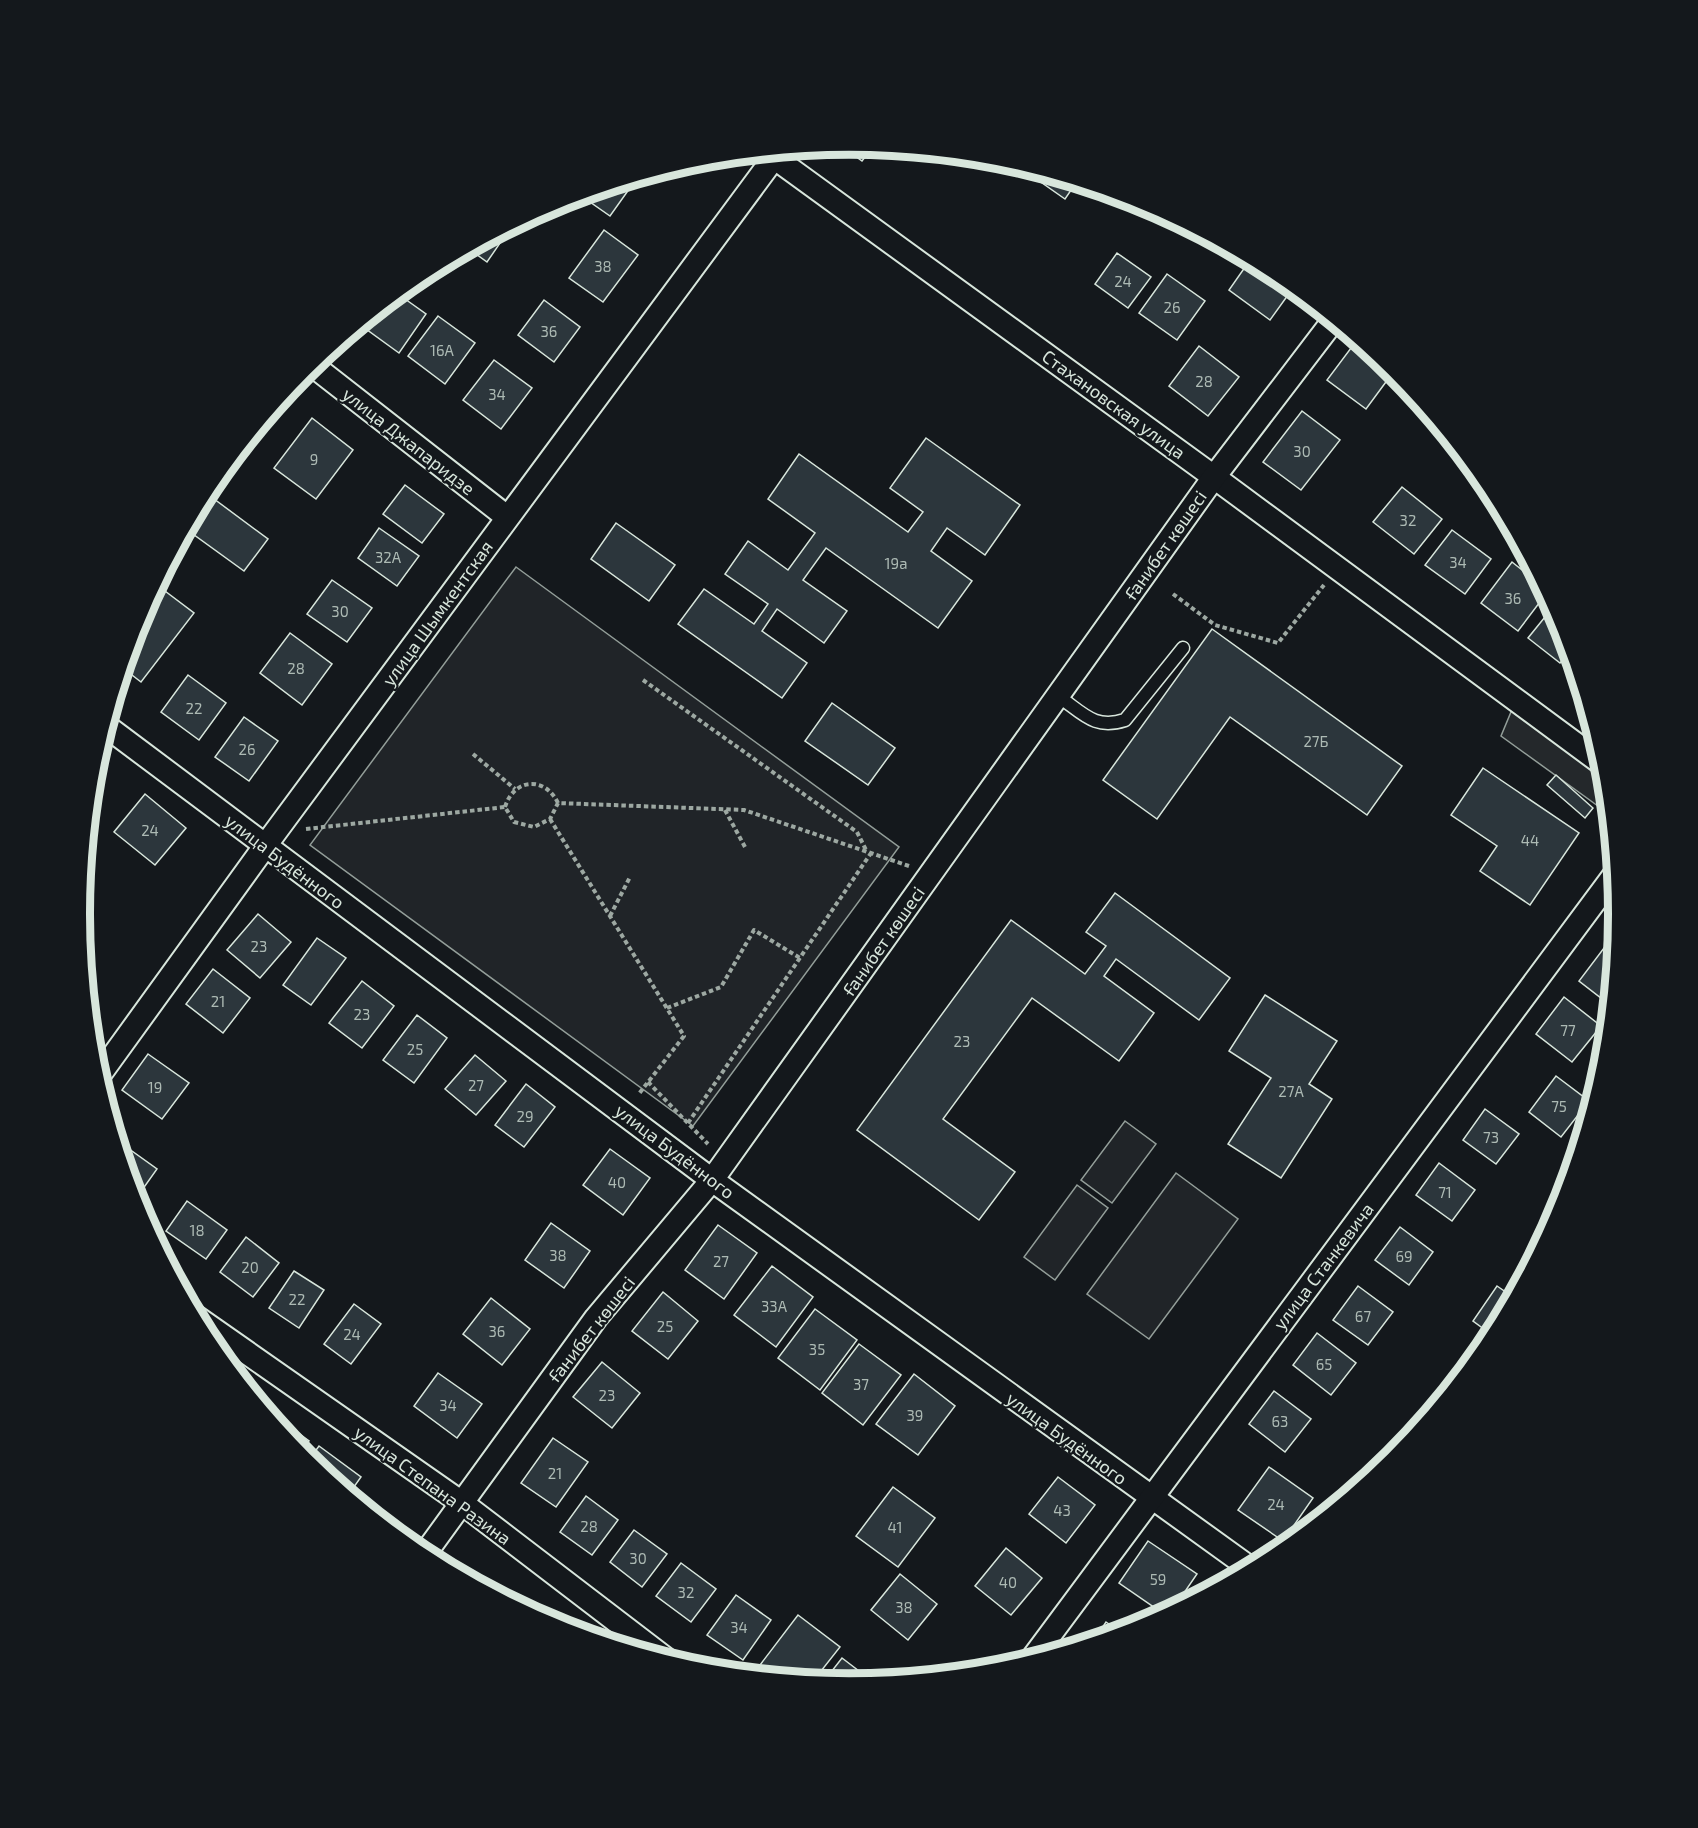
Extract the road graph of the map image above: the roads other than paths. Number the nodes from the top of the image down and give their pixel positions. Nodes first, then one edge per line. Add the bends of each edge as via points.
1 (770, 159) edge
2 (780, 159) edge
3 (1329, 327) edge
4 (320, 370) edge
5 (1214, 477) junction
6 (507, 518) junction
7 (1184, 648) dead end
8 (1058, 696) junction
9 (113, 731) edge
10 (1590, 755) edge
11 (270, 839) junction
12 (1607, 885) edge
13 (106, 1066) edge
14 (719, 1171) junction
15 (214, 1330) edge
16 (1151, 1498) junction
17 (462, 1503) junction
18 (430, 1547) edge
19 (1242, 1562) edge
20 (649, 1646) edge
21 (1040, 1648) edge

1 - 6 street, улица Шымкентская
2 - 5 street, Стахановская улица
3 - 5 street, Ғанибет көшесі
4 - 6 street, улица Джапаридзе
5 - 8 street, Ғанибет көшесі
5 - 10 street, Стахановская улица
6 - 11 street, улица Шымкентская
7 - 8 lane via 1125,720 1098,723
8 - 14 street, Ғанибет көшесі
9 - 11 street, улица Будённого
11 - 13 street, улица Шымкентская
11 - 14 street, улица Будённого via 623,1113
12 - 16 street, улица Станкевича
14 - 16 street, улица Будённого
14 - 17 street, Ғанибет көшесі via 596,1318
15 - 17 street, улица Степана Разина
16 - 19 street, улица Будённого
16 - 21 street, улица Станкевича
17 - 18 street, Ғанибет көшесі
17 - 20 street, улица Степана Разина

